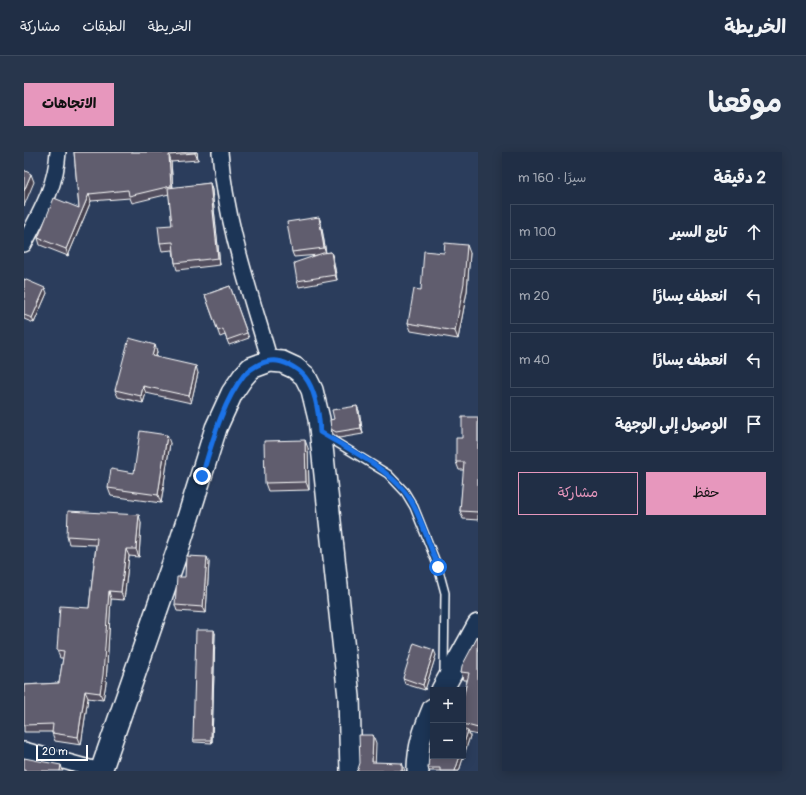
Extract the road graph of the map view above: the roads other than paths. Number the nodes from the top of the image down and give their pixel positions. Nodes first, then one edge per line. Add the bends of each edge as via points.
1 (58, 152) edge
2 (220, 152) edge
3 (24, 244) edge
4 (270, 361) junction
5 (320, 432) junction
6 (478, 625) edge
7 (443, 687) edge
8 (444, 687) edge
9 (430, 716) edge
10 (24, 750) edge
11 (101, 771) edge
12 (351, 771) edge
13 (418, 771) edge

1 - 3 street via 57,169 50,190
2 - 4 street via 228,214
4 - 5 main road via 282,362 305,376 312,390
4 - 11 main road via 251,368 243,377 232,393 216,428 181,540
5 - 7 lane via 388,474 405,492 414,507 438,567 445,593
5 - 12 main road via 349,697
6 - 8 main road
9 - 13 main road via 422,735
10 - 11 street

